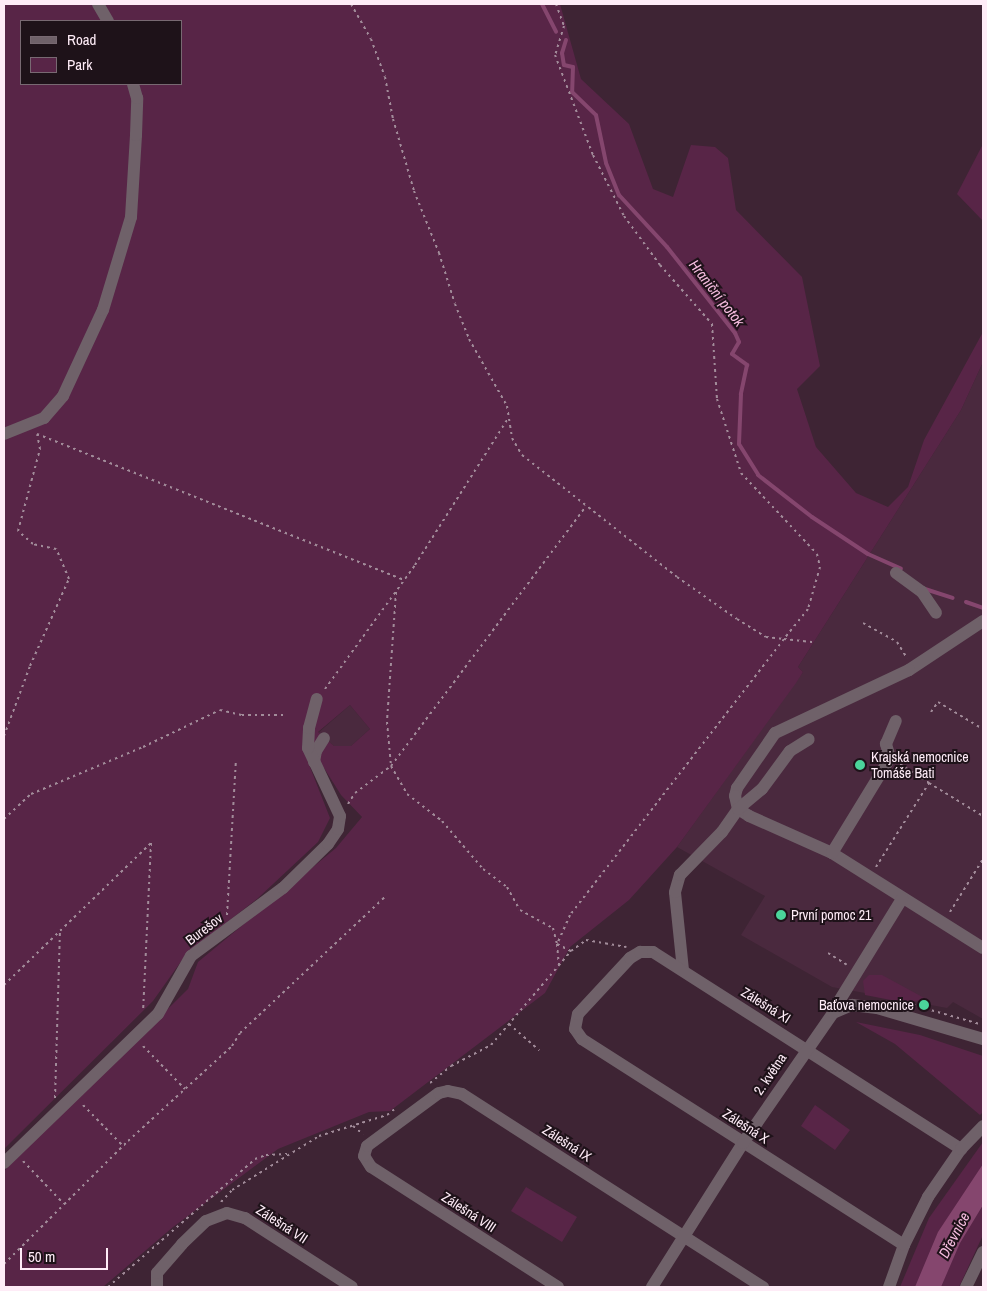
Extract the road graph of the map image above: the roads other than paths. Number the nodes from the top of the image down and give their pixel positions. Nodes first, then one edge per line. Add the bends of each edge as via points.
1 (98, 4) edge
2 (107, 20) edge
3 (133, 85) edge
4 (4, 434) edge
5 (896, 573) dead end
6 (936, 613) dead end
7 (983, 621) edge
8 (317, 699) road end
9 (896, 721) dead end
10 (324, 738) dead end
11 (808, 739) dead end
12 (314, 762) junction
13 (738, 809) junction
14 (832, 853) junction
15 (902, 899) junction
16 (983, 948) edge
17 (683, 970) junction
18 (830, 1016) junction
19 (574, 1029) joint
20 (983, 1039) edge
21 (806, 1048) junction
22 (983, 1126) edge
23 (743, 1142) junction
24 (961, 1149) junction
25 (365, 1160) joint
26 (4, 1163) edge
27 (684, 1237) junction
28 (904, 1245) junction
29 (983, 1252) edge
30 (156, 1283) edge
31 (352, 1287) edge
32 (558, 1287) edge
33 (652, 1287) edge
34 (763, 1287) edge
35 (889, 1287) edge
36 (966, 1287) edge

1 - 2 street
3 - 4 street via 137,98 135,179 131,217 118,266 83,359 63,396 44,418
5 - 6 street via 922,592
7 - 13 street via 910,670 776,733 736,788 734,796
8 - 12 street via 309,728 308,748
9 - 14 street via 886,744 890,758
10 - 12 street via 316,750
11 - 13 street via 790,751 762,789
12 - 26 street, Burešov via 340,816 338,829 328,844 283,888 191,956 171,996 138,1033
13 - 14 street
13 - 17 street via 722,832 680,875 675,892
14 - 15 street
15 - 16 street
15 - 18 street
17 - 19 street, Zálešná XI via 656,953 640,952 630,958 580,1010
17 - 21 street, Zálešná XI
18 - 20 street, 2. května via 843,1007 862,1005 916,1017
18 - 21 street, 2. května
19 - 23 street, Zálešná X via 582,1039
21 - 23 street, 2. května
21 - 24 street, Zálešná XI
22 - 24 street
23 - 27 street, 2. května
23 - 28 street, Zálešná X
24 - 28 street via 928,1197
25 - 27 street, Zálešná IX via 367,1146 381,1133 435,1095 453,1091 466,1096
25 - 32 street, Zálešná VIII
27 - 33 street, 2. května
27 - 34 street, Zálešná IX
28 - 35 street
29 - 36 street
30 - 31 street, Zálešná VII via 182,1244 206,1221 223,1214 245,1218

